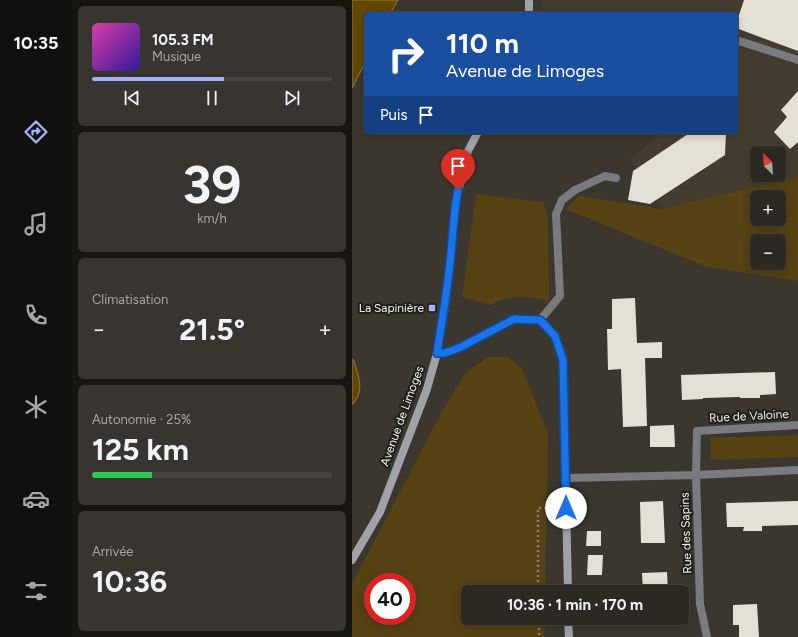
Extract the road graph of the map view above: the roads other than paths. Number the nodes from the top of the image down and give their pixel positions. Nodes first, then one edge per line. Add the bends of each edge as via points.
1 (529, 0) edge
2 (529, 12) edge
3 (738, 41) edge
4 (798, 60) edge
5 (477, 134) edge
6 (616, 178) dead end
7 (540, 320) junction
8 (437, 353) junction
9 (798, 425) edge
10 (798, 470) edge
11 (696, 475) junction
12 (566, 478) junction
13 (352, 560) edge
14 (568, 585) edge
15 (568, 625) edge
16 (568, 637) edge
17 (707, 637) edge

1 - 2 main road
3 - 4 street
5 - 8 main road, Avenue de Limoges via 468,151 455,203 451,255
6 - 7 street via 605,176 575,190 562,200 556,214 560,296
7 - 8 main road via 514,319 461,347
7 - 12 main road via 555,336 563,360
8 - 13 main road, Avenue de Limoges via 427,389 380,512
9 - 11 street, Rue de Valoine via 697,431
10 - 11 street
11 - 12 street
11 - 17 street, Rue des Sapins via 700,604
12 - 14 main road
15 - 16 main road

